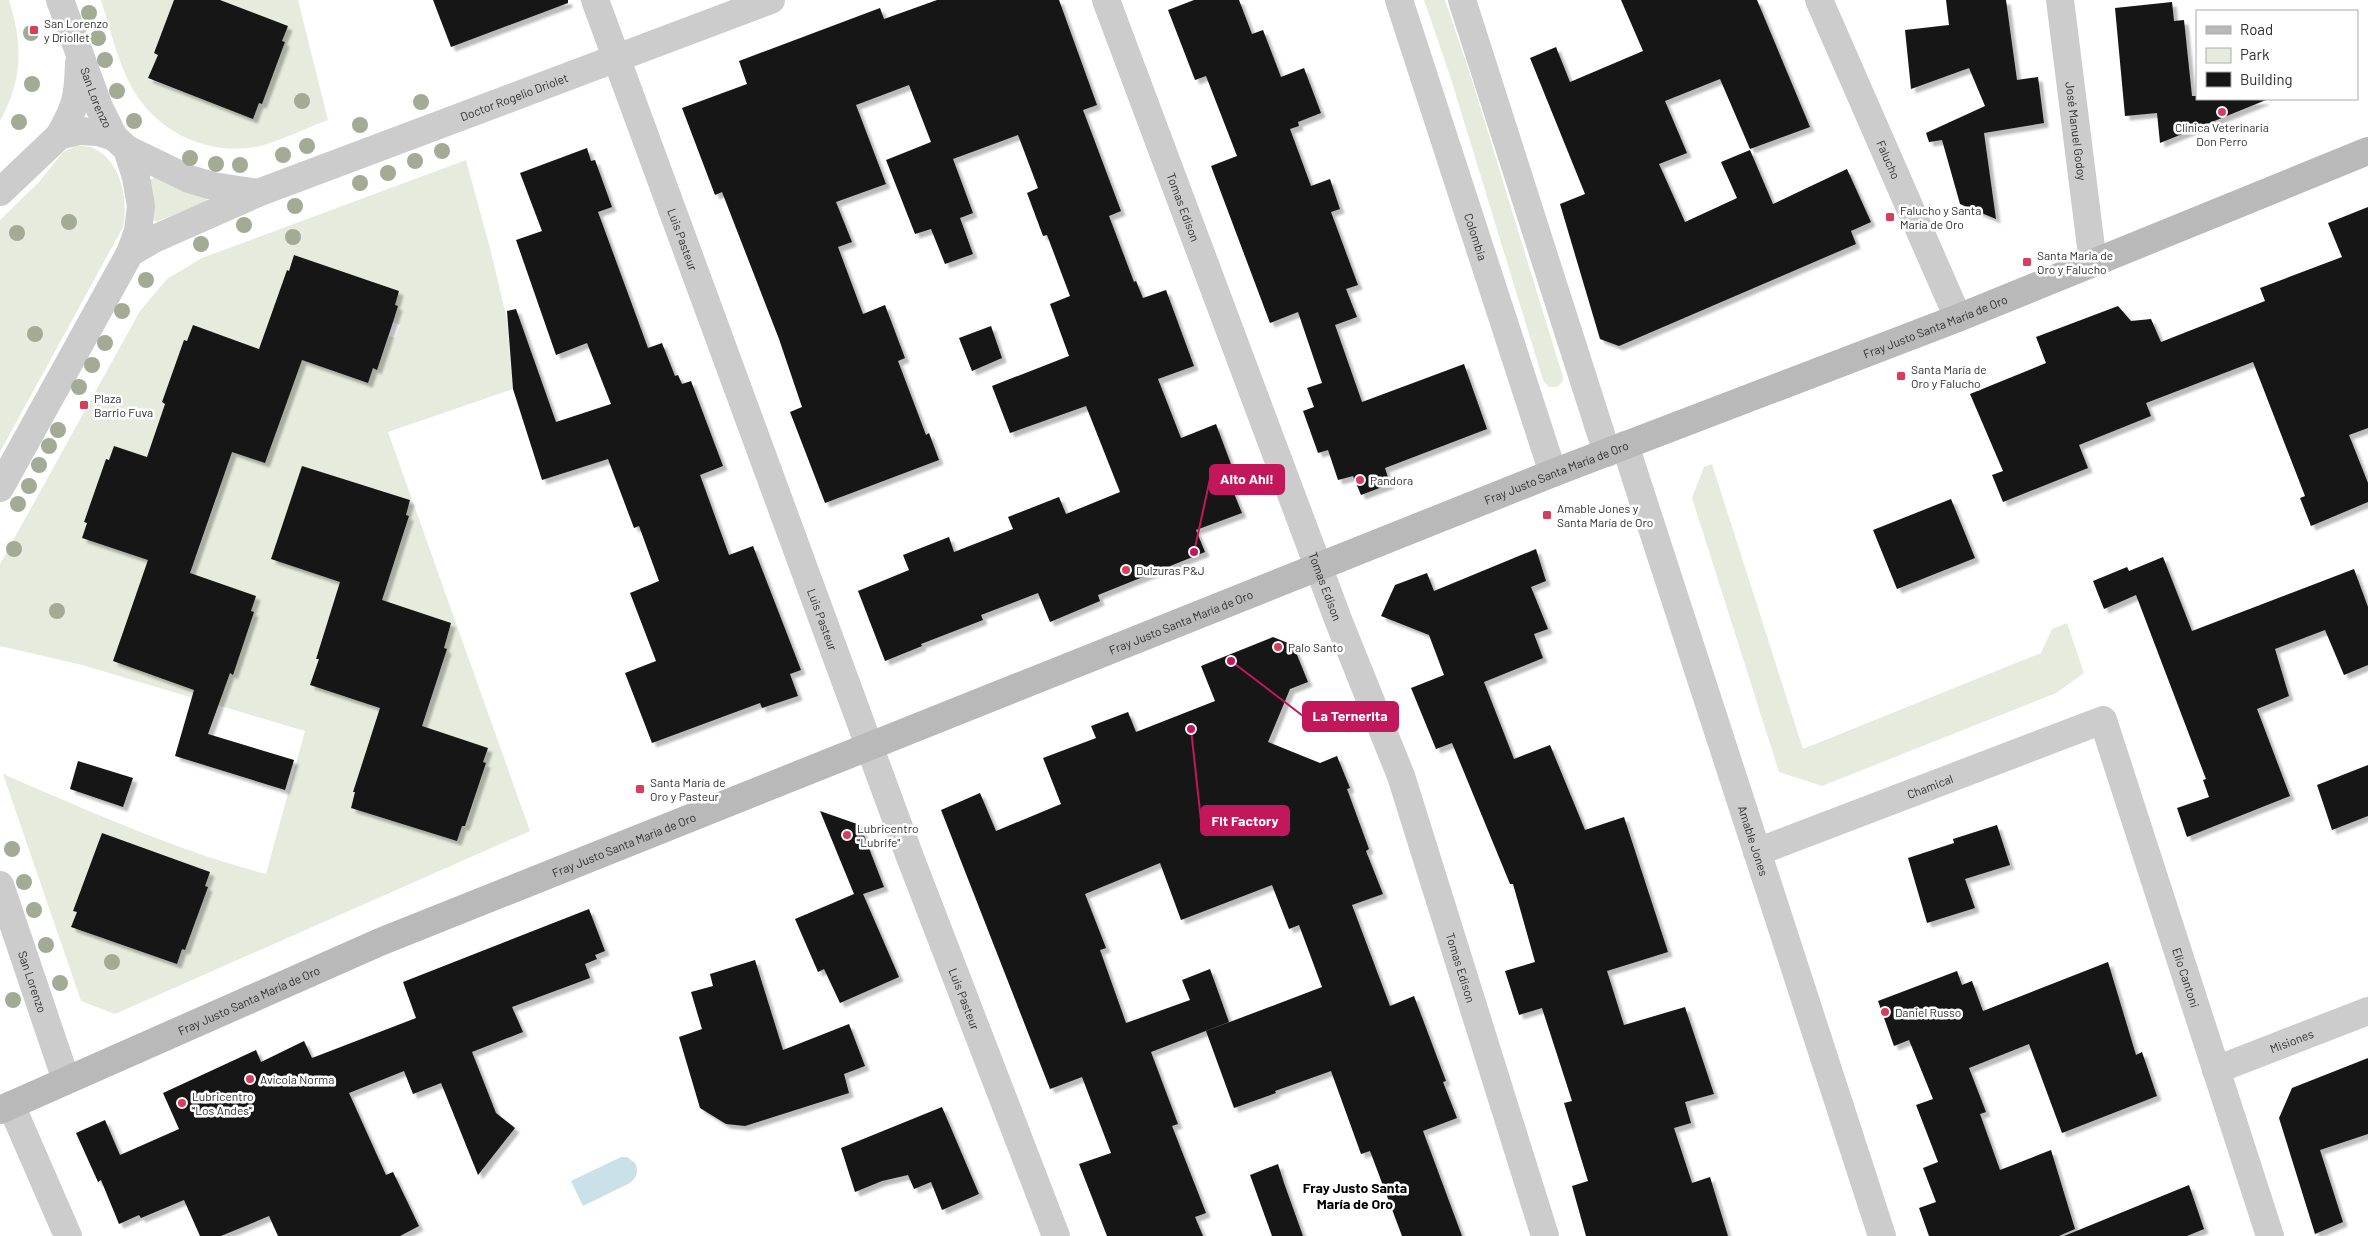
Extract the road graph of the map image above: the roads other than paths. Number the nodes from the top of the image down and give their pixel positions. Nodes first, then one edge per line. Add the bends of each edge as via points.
1 (60, 0) edge
2 (595, 0) edge
3 (771, 0) edge
4 (1106, 0) edge
5 (1399, 0) edge
6 (1462, 0) edge
7 (1819, 0) edge
8 (2060, 0) edge
9 (80, 57) junction
10 (616, 58) junction
11 (59, 136) junction
12 (120, 143) junction
13 (2368, 151) edge
14 (0, 192) edge
15 (258, 193) junction
16 (130, 253) junction
17 (2093, 263) junction
18 (1958, 318) junction
19 (1616, 449) junction
20 (1553, 473) junction
21 (0, 488) edge
22 (1319, 568) junction
23 (2103, 720) joint
24 (870, 747) junction
25 (1758, 852) junction
26 (0, 885) edge
27 (2368, 1010) edge
28 (2216, 1070) junction
29 (66, 1080) junction
30 (6, 1108) edge
31 (68, 1236) edge
32 (1056, 1236) edge
33 (1545, 1236) edge
34 (1882, 1236) edge
35 (2270, 1236) edge

1 - 9 street, San Lorenzo
2 - 10 street, Luis Pasteur
3 - 10 street, Doctor Rogelio Driolet
4 - 22 street, Tomas Edison
5 - 20 street, Colombia
6 - 19 street
7 - 18 street, Falucho
8 - 17 street, José Manuel Godoy
9 - 11 street, San Lorenzo via 78,96
9 - 12 street, San Lorenzo via 99,107
10 - 15 street, Doctor Rogelio Driolet
10 - 24 street, Luis Pasteur
11 - 12 street, Doctor Rogelio Driolet via 79,131 98,132
11 - 14 street, San Lorenzo
12 - 15 street, Doctor Rogelio Driolet via 189,179
12 - 16 street, San Lorenzo via 136,178 140,206 138,231
13 - 17 main road, Fray Justo Santa María de Oro
15 - 16 street, Doctor Rogelio Driolet
16 - 21 street, San Lorenzo
17 - 18 main road, Fray Justo Santa María de Oro
18 - 19 main road, Fray Justo Santa María de Oro
19 - 20 main road, Fray Justo Santa María de Oro
19 - 25 street, Amable Jones
20 - 22 main road, Fray Justo Santa María de Oro
22 - 24 main road, Fray Justo Santa María de Oro
22 - 33 street, Tomas Edison via 1400,776
23 - 25 street, Chamical
23 - 28 street, Elio Cantoni
24 - 29 main road, Fray Justo Santa María de Oro via 380,942
24 - 32 street, Luis Pasteur
25 - 34 street, Amable Jones
26 - 29 street, San Lorenzo
27 - 28 street, Misiones
28 - 35 street, Elio Cantoni
29 - 30 main road, Fray Justo Santa María de Oro
30 - 31 street

